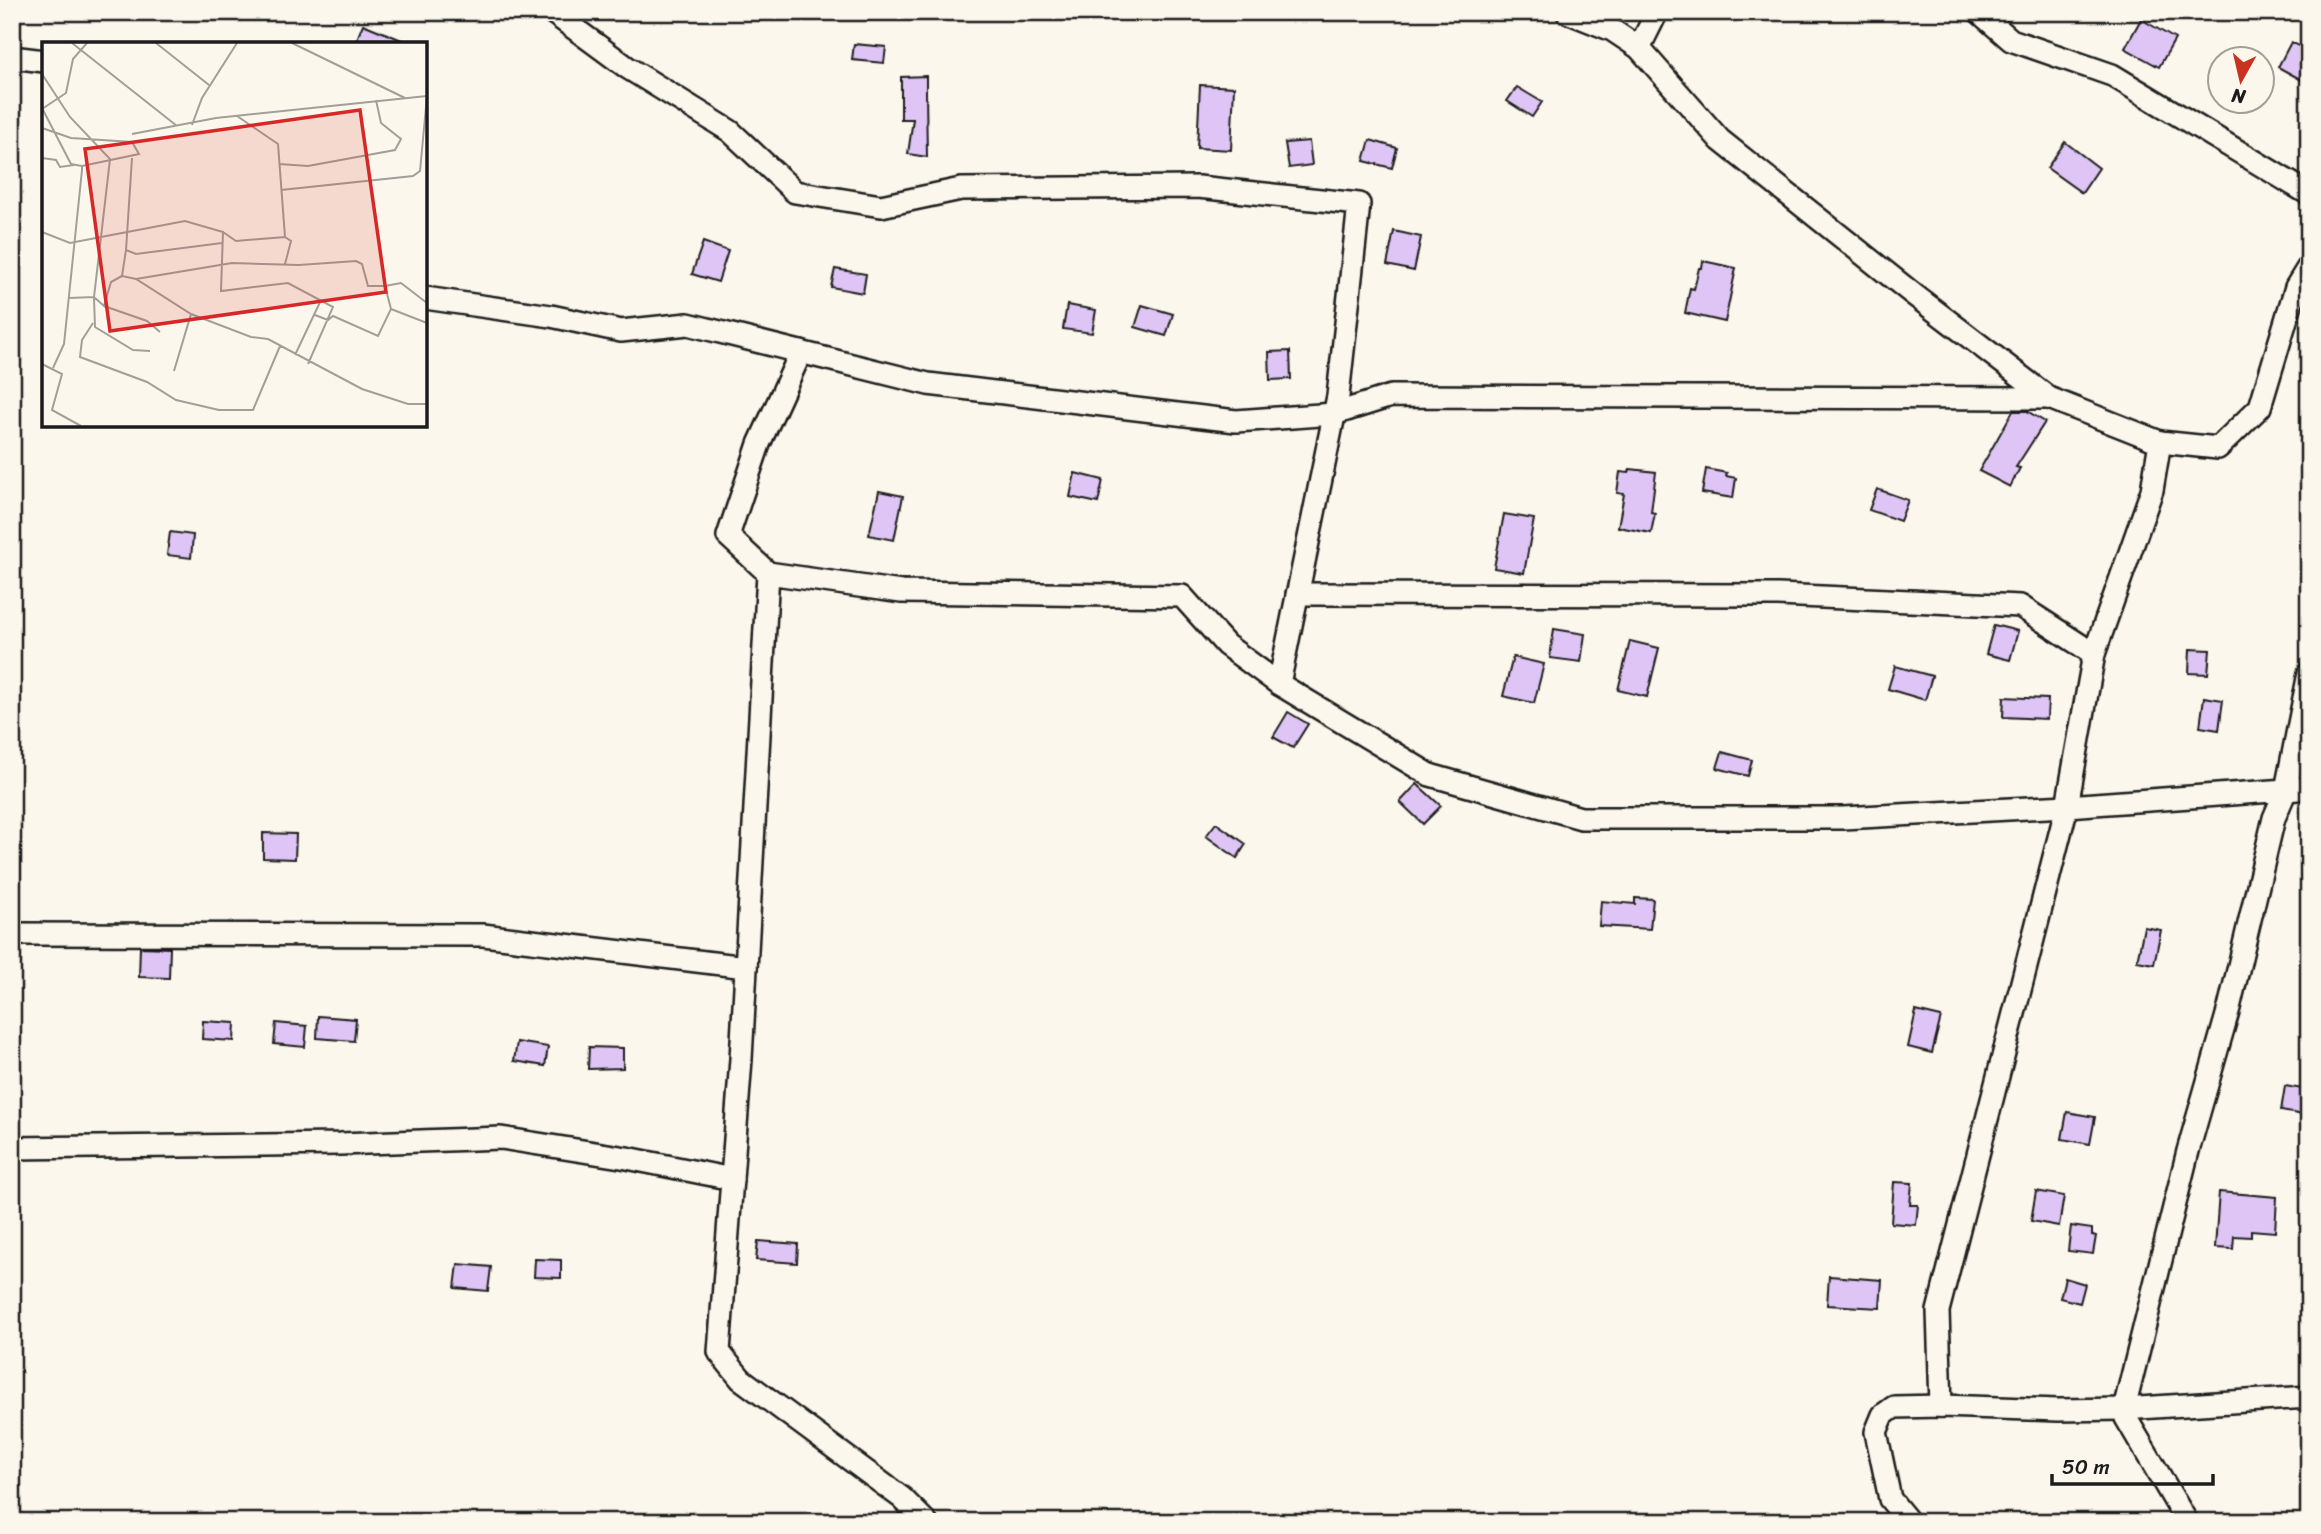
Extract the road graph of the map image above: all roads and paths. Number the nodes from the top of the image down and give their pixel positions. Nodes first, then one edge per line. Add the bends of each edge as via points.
1 (552, 12) edge
2 (1567, 12) edge
3 (1657, 12) edge
4 (1979, 12) edge
5 (1639, 48) junction
6 (12, 57) edge
7 (42, 61) edge
8 (2309, 194) edge
9 (2309, 266) edge
10 (427, 298) edge
11 (801, 352) junction
12 (2049, 398) junction
13 (1334, 414) junction
14 (2160, 442) junction
15 (768, 573) junction
16 (1297, 594) junction
17 (2094, 654) junction
18 (2309, 673) edge
19 (1279, 684) junction
20 (2309, 788) edge
21 (2286, 790) junction
22 (2067, 806) junction
23 (12, 934) edge
24 (746, 967) junction
25 (12, 1148) edge
26 (732, 1179) junction
27 (2309, 1397) edge
28 (1941, 1406) junction
29 (2124, 1409) junction
30 (926, 1522) edge
31 (1909, 1522) edge
32 (2187, 1522) edge

1 - 13 street via 628,68 730,131 795,192 881,206 961,189 1198,187 1359,204
2 - 5 street via 1612,30
3 - 5 street
4 - 8 street via 2011,40 2112,75
5 - 12 street via 1720,140
6 - 7 street
9 - 14 street via 2295,286 2260,407 2218,448
10 - 11 street via 621,331 688,324
11 - 13 street via 928,384 1236,421
11 - 15 street via 759,444 728,536
12 - 13 street via 1391,396
12 - 14 street
13 - 16 street
14 - 17 street via 2152,489
15 - 19 street via 901,592 1182,596 1226,645
15 - 24 street
16 - 17 street via 1778,595 2020,606
16 - 19 street
17 - 22 street
18 - 21 street
19 - 22 street via 1430,775 1581,818 1843,818
20 - 21 street
21 - 22 street
21 - 29 street via 2274,818
22 - 28 street via 1938,1311
23 - 24 street via 483,934
24 - 26 street
25 - 26 street via 501,1138
26 - 30 street via 719,1352 741,1380 902,1497
27 - 29 street
28 - 29 street
28 - 31 street via 1894,1407 1883,1415 1876,1432 1890,1499
29 - 32 street

